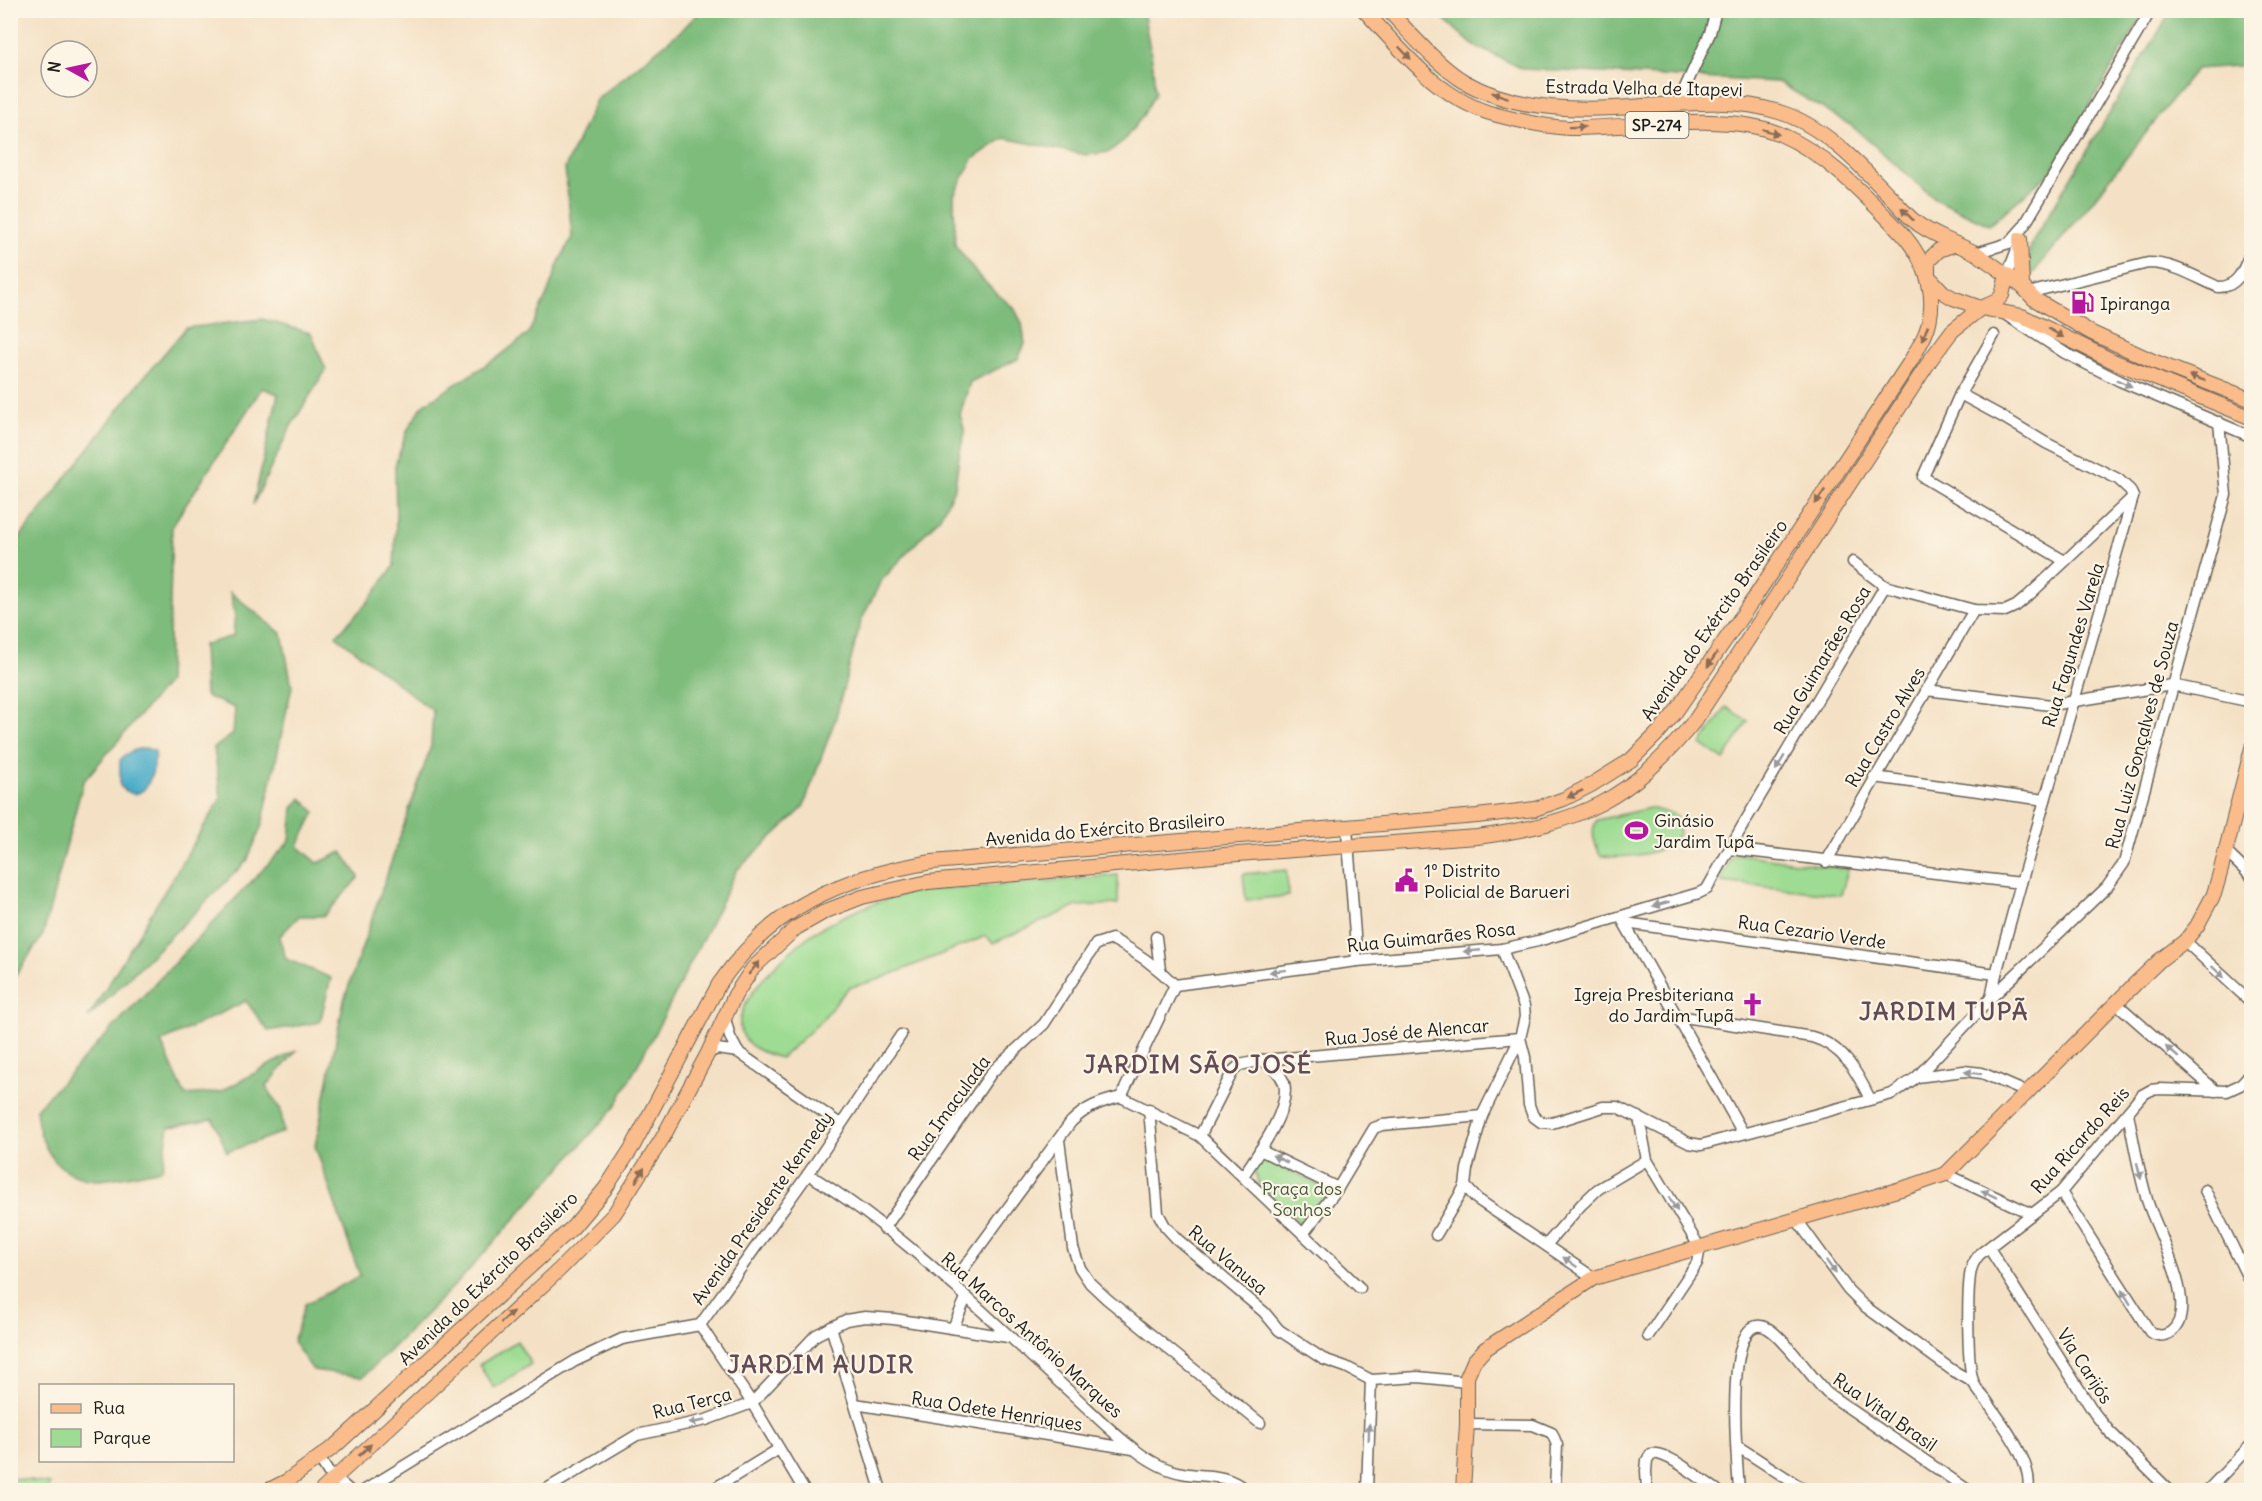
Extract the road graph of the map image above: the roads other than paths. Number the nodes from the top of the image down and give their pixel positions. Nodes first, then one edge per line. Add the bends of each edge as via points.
1 (1364, 10) edge
2 (1388, 10) edge
3 (1716, 10) edge
4 (2151, 10) edge
5 (1678, 103) junction
6 (2022, 233) junction
7 (1956, 244) junction
8 (2252, 249) edge
9 (1976, 254) junction
10 (1928, 276) junction
11 (2007, 278) junction
12 (2025, 289) junction
13 (1981, 308) junction
14 (2001, 313) junction
15 (1994, 335) dead end
16 (1960, 394) junction
17 (2252, 400) edge
18 (2252, 418) edge
19 (2219, 422) junction
20 (2252, 437) edge
21 (2133, 496) junction
22 (2063, 560) junction
23 (1853, 562) dead end
24 (1885, 586) junction
25 (1974, 610) junction
26 (2172, 685) junction
27 (1926, 690) junction
28 (2073, 702) junction
29 (2252, 702) edge
30 (2252, 748) edge
31 (1874, 777) junction
32 (2045, 800) junction
33 (1347, 828) junction
34 (1347, 848) junction
35 (1730, 849) junction
36 (2226, 852) junction
37 (1826, 862) junction
38 (2252, 877) edge
39 (2021, 883) junction
40 (1622, 919) junction
41 (1156, 937) dead end
42 (2185, 941) junction
43 (1503, 949) junction
44 (1357, 961) junction
45 (1160, 970) junction
46 (728, 971) junction
47 (1996, 974) junction
48 (1175, 985) junction
49 (735, 995) junction
50 (1991, 998) junction
51 (2116, 1003) junction
52 (2252, 1003) edge
53 (1678, 1016) junction
54 (725, 1018) junction
55 (901, 1035) dead end
56 (1520, 1038) junction
57 (738, 1052) junction
58 (708, 1053) junction
59 (1262, 1060) junction
60 (2252, 1072) edge
61 (1917, 1077) junction
62 (2216, 1091) junction
63 (2026, 1092) junction
64 (1121, 1097) junction
65 (1870, 1099) junction
66 (1149, 1109) junction
67 (2128, 1113) junction
68 (1482, 1116) junction
69 (1639, 1117) junction
70 (840, 1124) junction
71 (1743, 1133) junction
72 (1200, 1136) junction
73 (1059, 1140) junction
74 (1260, 1150) junction
75 (1647, 1160) junction
76 (808, 1174) junction
77 (1946, 1174) junction
78 (1243, 1176) junction
79 (1465, 1186) junction
80 (1338, 1188) junction
81 (2205, 1190) dead end
82 (2061, 1192) junction
83 (2032, 1214) junction
84 (1797, 1220) junction
85 (884, 1229) junction
86 (1303, 1234) junction
87 (1436, 1235) dead end
88 (1546, 1245) junction
89 (1700, 1248) junction
90 (1989, 1248) junction
91 (1594, 1278) junction
92 (952, 1284) junction
93 (2252, 1286) edge
94 (1360, 1288) dead end
95 (966, 1298) junction
96 (700, 1325) junction
97 (831, 1327) junction
98 (953, 1328) junction
99 (1648, 1336) dead end
100 (1009, 1337) junction
101 (1371, 1380) junction
102 (1467, 1382) junction
103 (1973, 1382) junction
104 (752, 1403) junction
105 (855, 1404) junction
106 (1260, 1423) dead end
107 (1467, 1424) junction
108 (2252, 1444) edge
109 (1737, 1446) junction
110 (779, 1449) junction
111 (1134, 1449) junction
112 (320, 1459) junction
113 (335, 1478) junction
114 (269, 1491) edge
115 (322, 1491) edge
116 (349, 1491) edge
117 (365, 1491) edge
118 (544, 1491) edge
119 (712, 1491) edge
120 (804, 1491) edge
121 (881, 1491) edge
122 (1246, 1491) edge
123 (1367, 1491) edge
124 (1463, 1491) edge
125 (1555, 1491) edge
126 (1647, 1491) edge
127 (1717, 1491) edge
128 (1739, 1491) edge
129 (1805, 1491) edge
130 (1968, 1491) edge
131 (2028, 1491) edge
132 (2169, 1491) edge
133 (2208, 1491) edge

1 -> 10 main road, Estrada Velha de Itapevi / SP-274 via 1436,83 1466,105 1497,115 1567,128 1726,122 1755,126 1786,137 1818,156 1868,198 1904,235
5 -> 2 main road, Estrada Velha de Itapevi / SP-274 via 1560,108 1502,96 1464,82
3 - 5 street via 1710,33
4 - 6 street
7 -> 5 main road, Estrada Velha de Itapevi / SP-274 via 1923,228 1834,143 1795,119 1731,104
6 - 9 street via 2009,243
6 - 11 street
6 - 12 main road
7 - 9 main road, Estrada Velha de Itapevi
7 - 10 main road via 1933,254 1928,261
8 - 12 street via 2238,277 2224,287 2176,267 2148,263
9 - 11 main road, Estrada Velha de Itapevi
10 - 13 main road, Estrada Velha de Itapevi via 1943,292
10 -> 33 main road, Avenida do Exército Brasileiro via 1930,317 1910,362 1680,706 1631,760 1564,799 1536,809
11 - 12 main road, Estrada Velha de Itapevi
11 - 13 main road via 1997,301
17 -> 12 main road, Estrada Velha de Itapevi via 2092,333 2034,299
13 - 14 main road, Estrada Velha de Itapevi
13 - 34 main road, Avenida do Exército Brasileiro via 1952,331 1931,358 1696,719 1651,769 1603,804 1546,825 1477,837
14 -> 18 main road, Estrada Velha de Itapevi via 2028,319 2113,361
14 -> 19 street via 2065,353
15 - 16 street
16 - 21 street via 2118,479
16 - 22 street via 1923,477
19 - 20 street
19 - 26 street, Rua Luiz Gonçalves de Souza via 2226,495
21 - 22 street
21 - 28 street, Rua Fagundes Varela
22 - 25 street via 2016,606 2005,611
23 - 24 street
24 - 25 street
24 -> 35 street, Rua Guimarães Rosa
25 - 27 street, Rua Castro Alves
26 - 28 street
26 - 29 street
26 - 50 street, Rua Luiz Gonçalves de Souza via 2128,851 2118,873
27 - 28 street via 2041,705
27 - 31 street, Rua Castro Alves
28 - 32 street, Rua Fagundes Varela
30 - 36 main road
31 - 32 street
31 - 37 street, Rua Castro Alves
32 - 39 street, Rua Fagundes Varela
33 - 34 street
33 - 46 main road, Avenida do Exército Brasileiro via 972,858 897,868 839,885 811,898 754,941
34 - 44 street
49 -> 34 main road, Avenida do Exército Brasileiro via 753,968 796,928 826,911 896,888 1224,855
35 - 37 street
35 -> 40 street, Rua Guimarães Rosa via 1707,889
36 - 38 street
36 - 42 main road via 2214,894
37 - 39 street
39 - 47 street, Rua Fagundes Varela
40 - 43 street, Rua Guimarães Rosa
40 - 47 street, Rua Cezario Verde
40 - 53 street
41 - 45 street
42 - 51 main road
42 -> 52 street
43 -> 44 street, Rua Guimarães Rosa
43 - 56 street, Rua Luiz Gonçalves de Souza via 1524,1006
44 -> 48 street, Rua Guimarães Rosa
45 - 48 street, Rua Imaculada
45 - 85 street, Rua Imaculada via 1112,939 1096,944 1044,1024 992,1072
46 - 49 main road
46 - 112 main road, Avenida do Exército Brasileiro via 633,1146 605,1189 573,1227
47 - 50 street, Rua Fagundes Varela
48 - 64 street
49 - 54 main road, Avenida do Exército Brasileiro
50 - 61 street, Rua Luiz Gonçalves de Souza
62 -> 51 street
51 - 63 main road
53 - 65 street via 1827,1042 1850,1064
53 - 71 street
54 - 57 street
54 - 58 main road, Avenida do Exército Brasileiro
55 - 70 street, Avenida Presidente Kennedy
56 - 59 street, Rua José de Alencar
56 - 68 street
56 - 69 street, Rua Luiz Gonçalves de Souza via 1529,1105 1533,1116 1541,1122 1552,1123 1603,1107 1617,1107
57 - 58 street via 717,1049
57 - 70 street
113 -> 58 main road, Avenida do Exército Brasileiro via 614,1214 662,1139
59 - 72 street, Rua José de Alencar via 1240,1065 1233,1071
59 - 74 street via 1278,1072 1285,1096
60 - 62 street, Rua Ricardo Reis via 2234,1089
63 -> 61 street via 1982,1073 1964,1071
61 - 65 street, Rua Luiz Gonçalves de Souza via 1893,1094
62 - 67 street, Rua Ricardo Reis via 2151,1090
63 - 77 main road
64 - 66 street
64 - 73 street via 1083,1110
65 - 71 street, Rua Luiz Gonçalves de Souza
66 - 72 street
66 - 101 street, Rua Vanusa via 1158,1213 1165,1226 1264,1312 1279,1330 1323,1359
67 - 82 street, Rua Ricardo Reis
67 -> 82 street via 2138,1167 2182,1305 2176,1328 2165,1336 2157,1336 2143,1324
68 - 79 street
68 - 80 street via 1374,1128
69 - 71 street, Rua Luiz Gonçalves de Souza via 1689,1143 1701,1145
69 - 75 street
70 - 76 street, Avenida Presidente Kennedy
72 - 78 street
73 - 92 street
73 - 106 street via 1071,1230 1080,1268 1090,1283
74 - 78 street
80 -> 74 street
75 - 88 street via 1598,1190
75 -> 89 street
76 - 85 street, Rua Marcos Antônio Marques via 841,1194
76 - 96 street, Avenida Presidente Kennedy
83 -> 77 street
77 - 84 main road
78 - 86 street
79 - 87 street
79 - 88 street via 1477,1199
80 - 86 street
81 - 93 street
82 - 83 street, Rua Ricardo Reis
83 - 90 street, Rua Ricardo Reis
84 - 89 main road
84 -> 103 street via 1863,1305
85 - 92 street, Rua Marcos Antônio Marques
86 - 94 street
91 -> 88 street
89 - 91 main road
89 - 99 street via 1697,1263
90 - 103 street, Rua Ricardo Reis via 1974,1262 1970,1272 1969,1362
90 - 132 street, Via Carijós via 2095,1414
91 - 102 main road via 1485,1349 1474,1361
92 - 95 street, Rua Marcos Antônio Marques
95 - 98 street
95 - 100 street, Rua Marcos Antônio Marques
96 - 104 street
96 - 117 street, Avenida Presidente Kennedy via 622,1339 575,1361
97 - 98 street, Rua Terça via 865,1317
97 - 104 street, Rua Terça via 816,1335
97 - 105 street
98 - 100 street, Rua Terça
100 - 111 street, Rua Marcos Antônio Marques
101 - 102 street via 1418,1377
123 -> 101 street
102 - 107 main road
103 - 131 street, Rua Ricardo Reis via 2022,1458 2030,1483
104 - 110 street
104 -> 118 street, Rua Terça via 706,1420 637,1435
105 - 111 street, Rua Odete Henriques
105 - 121 street
107 - 124 main road
107 - 125 street via 1533,1425 1552,1433 1557,1445
108 - 133 street
109 - 128 street
109 - 129 street
109 - 130 street, Rua Vital Brasil via 1737,1363 1748,1333 1766,1327 1827,1393
110 - 119 street
110 - 120 street
111 - 122 street, Rua Marcos Antônio Marques via 1170,1470 1222,1477 1235,1481
112 - 113 street
112 - 114 main road, Avenida do Exército Brasileiro
113 - 115 main road, Avenida do Exército Brasileiro
113 - 116 street
126 - 127 street via 1647,1460 1657,1452

